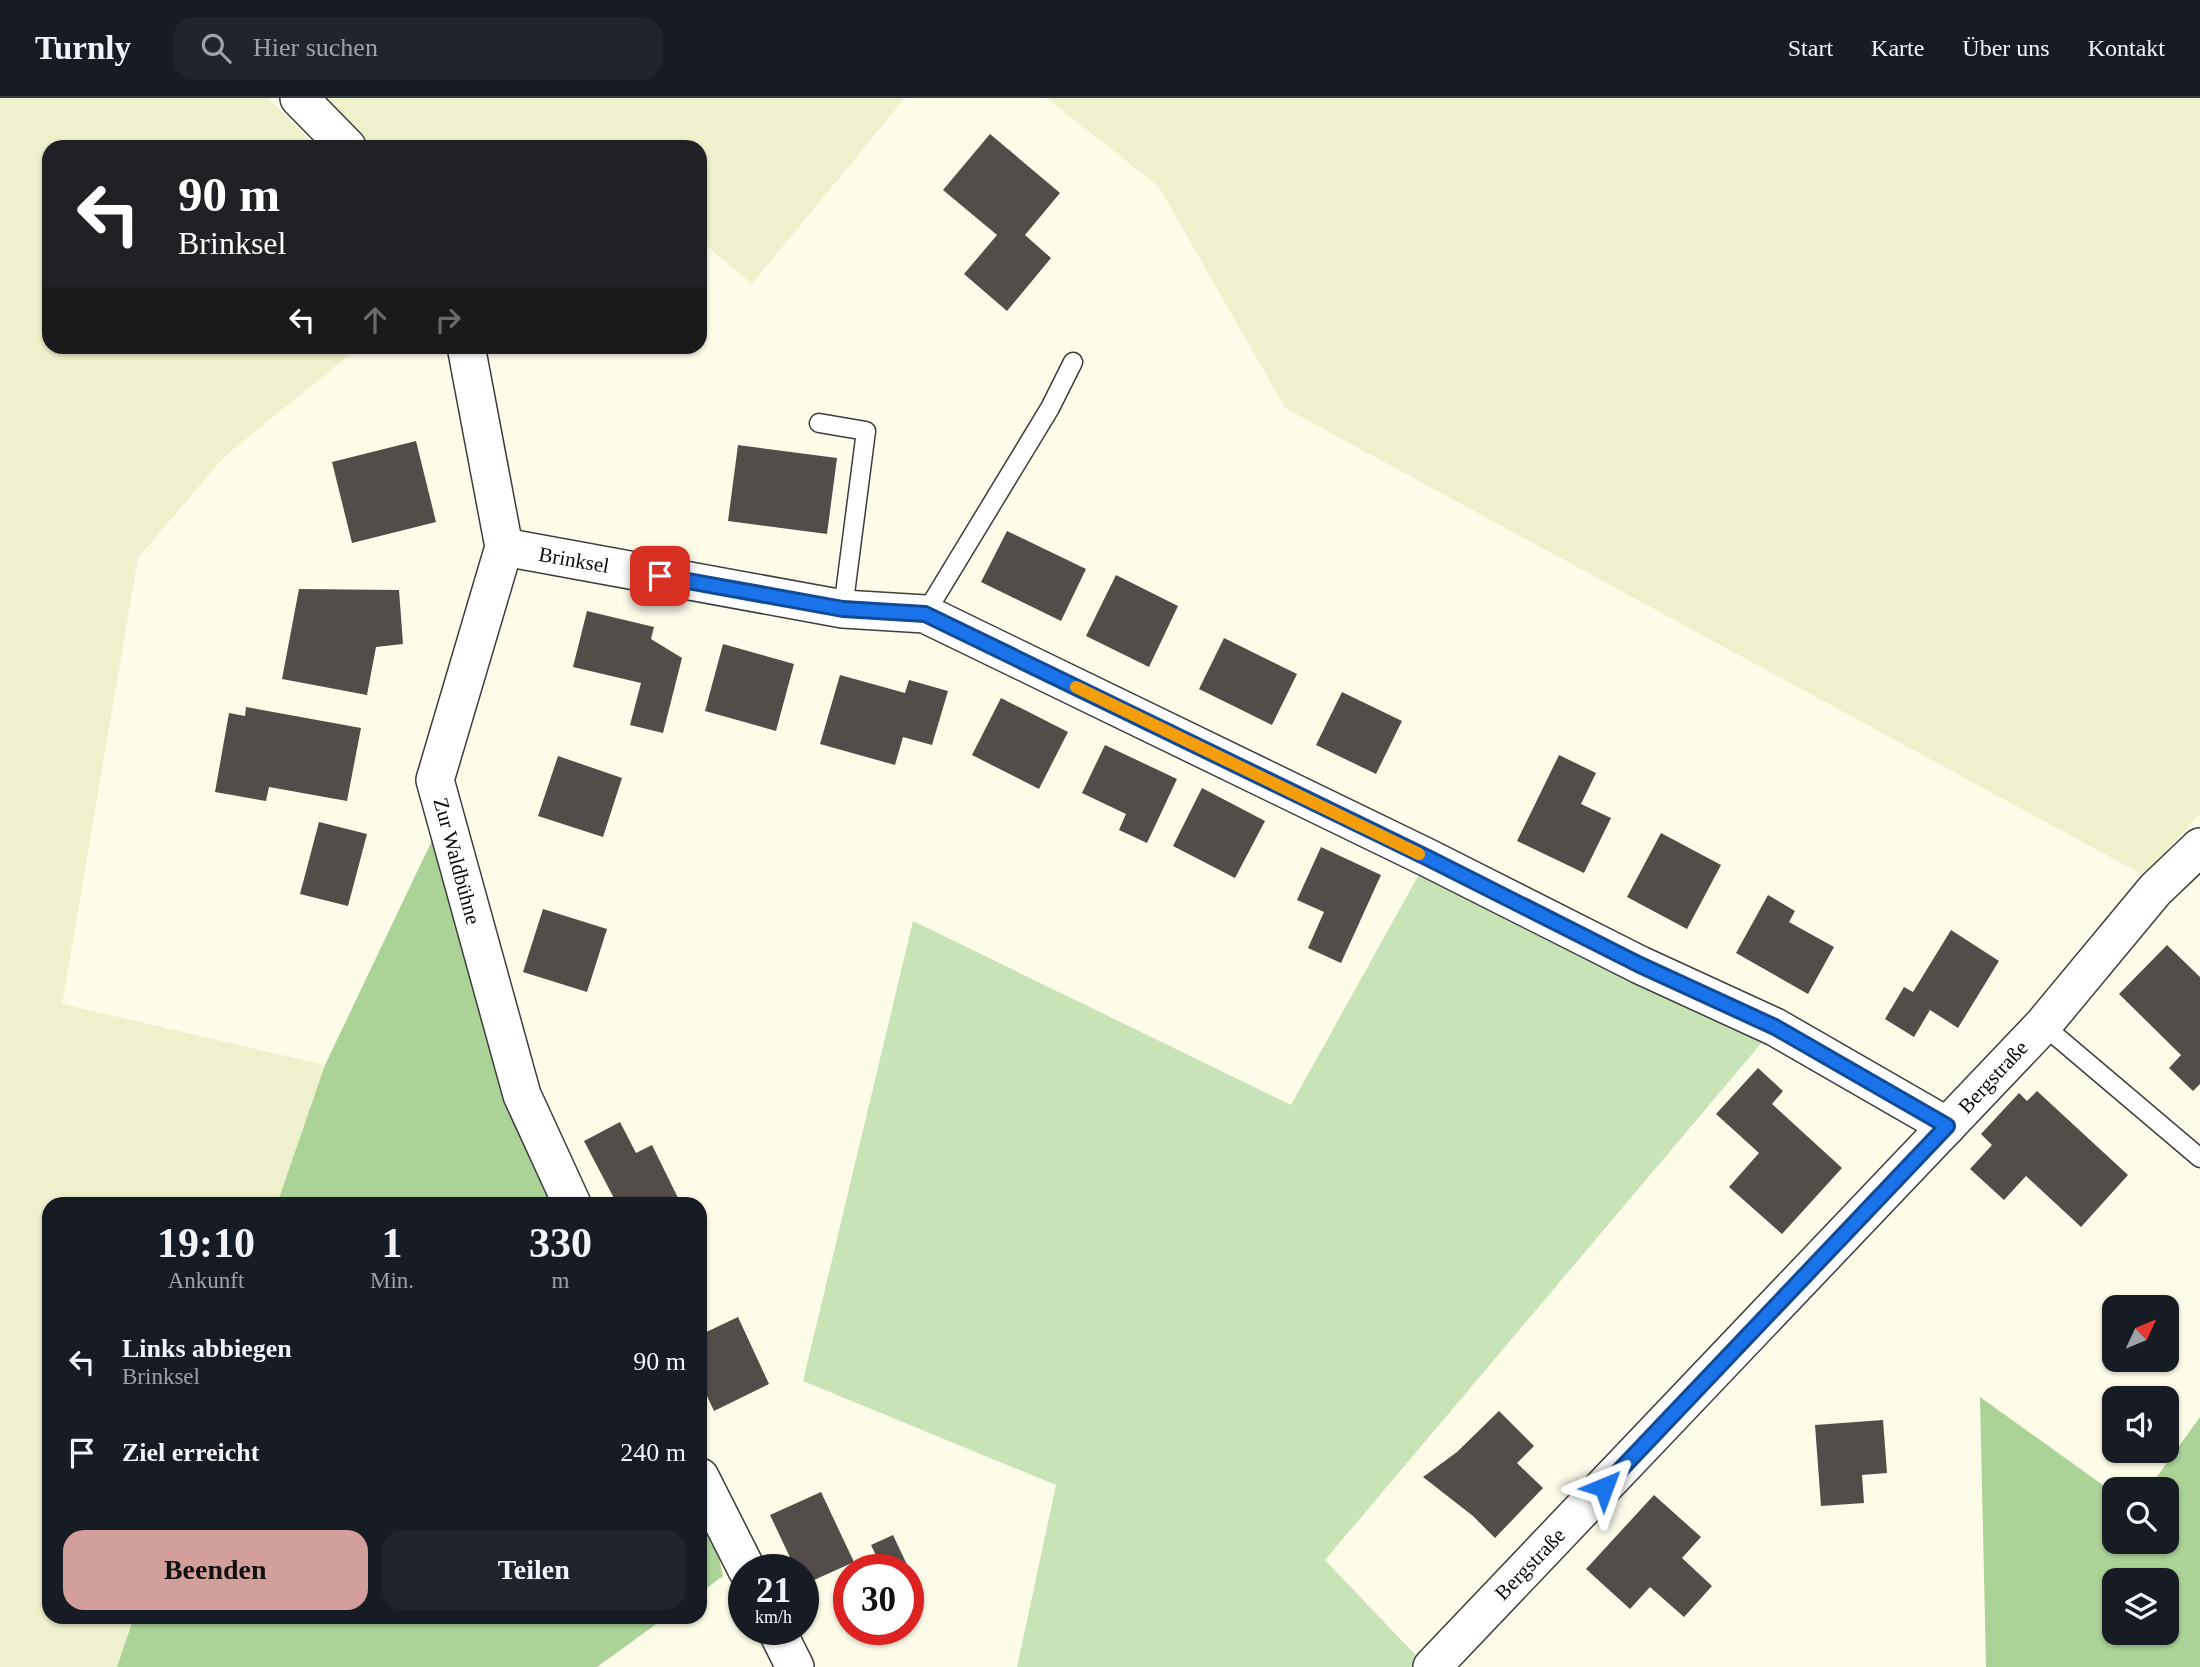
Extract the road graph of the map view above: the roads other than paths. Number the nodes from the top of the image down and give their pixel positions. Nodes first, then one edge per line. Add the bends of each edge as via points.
1 (299, 98) edge
2 (340, 140) edge
3 (468, 354) edge
4 (1073, 362) dead end
5 (819, 423) dead end
6 (504, 547) junction
7 (843, 609) junction
8 (925, 614) junction
9 (2200, 847) edge
10 (2043, 1025) junction
11 (1947, 1126) junction
12 (2200, 1158) edge
13 (569, 1197) edge
14 (707, 1491) edge
15 (739, 1554) edge
16 (784, 1645) edge
17 (795, 1667) edge
18 (1432, 1667) edge

1 - 2 street
3 - 6 street, Zur Waldbühne
4 - 8 lane
5 - 7 lane via 866,431
6 - 7 street, Brinksel
6 - 13 street, Zur Waldbühne via 435,780 522,1096
7 - 8 street, Brinksel
8 - 11 street, Brinksel via 1775,1027
9 - 10 street, Bergstraße via 2155,890
10 - 11 street, Bergstraße
10 - 12 lane
11 - 18 street, Bergstraße
14 - 15 street
16 - 17 street

